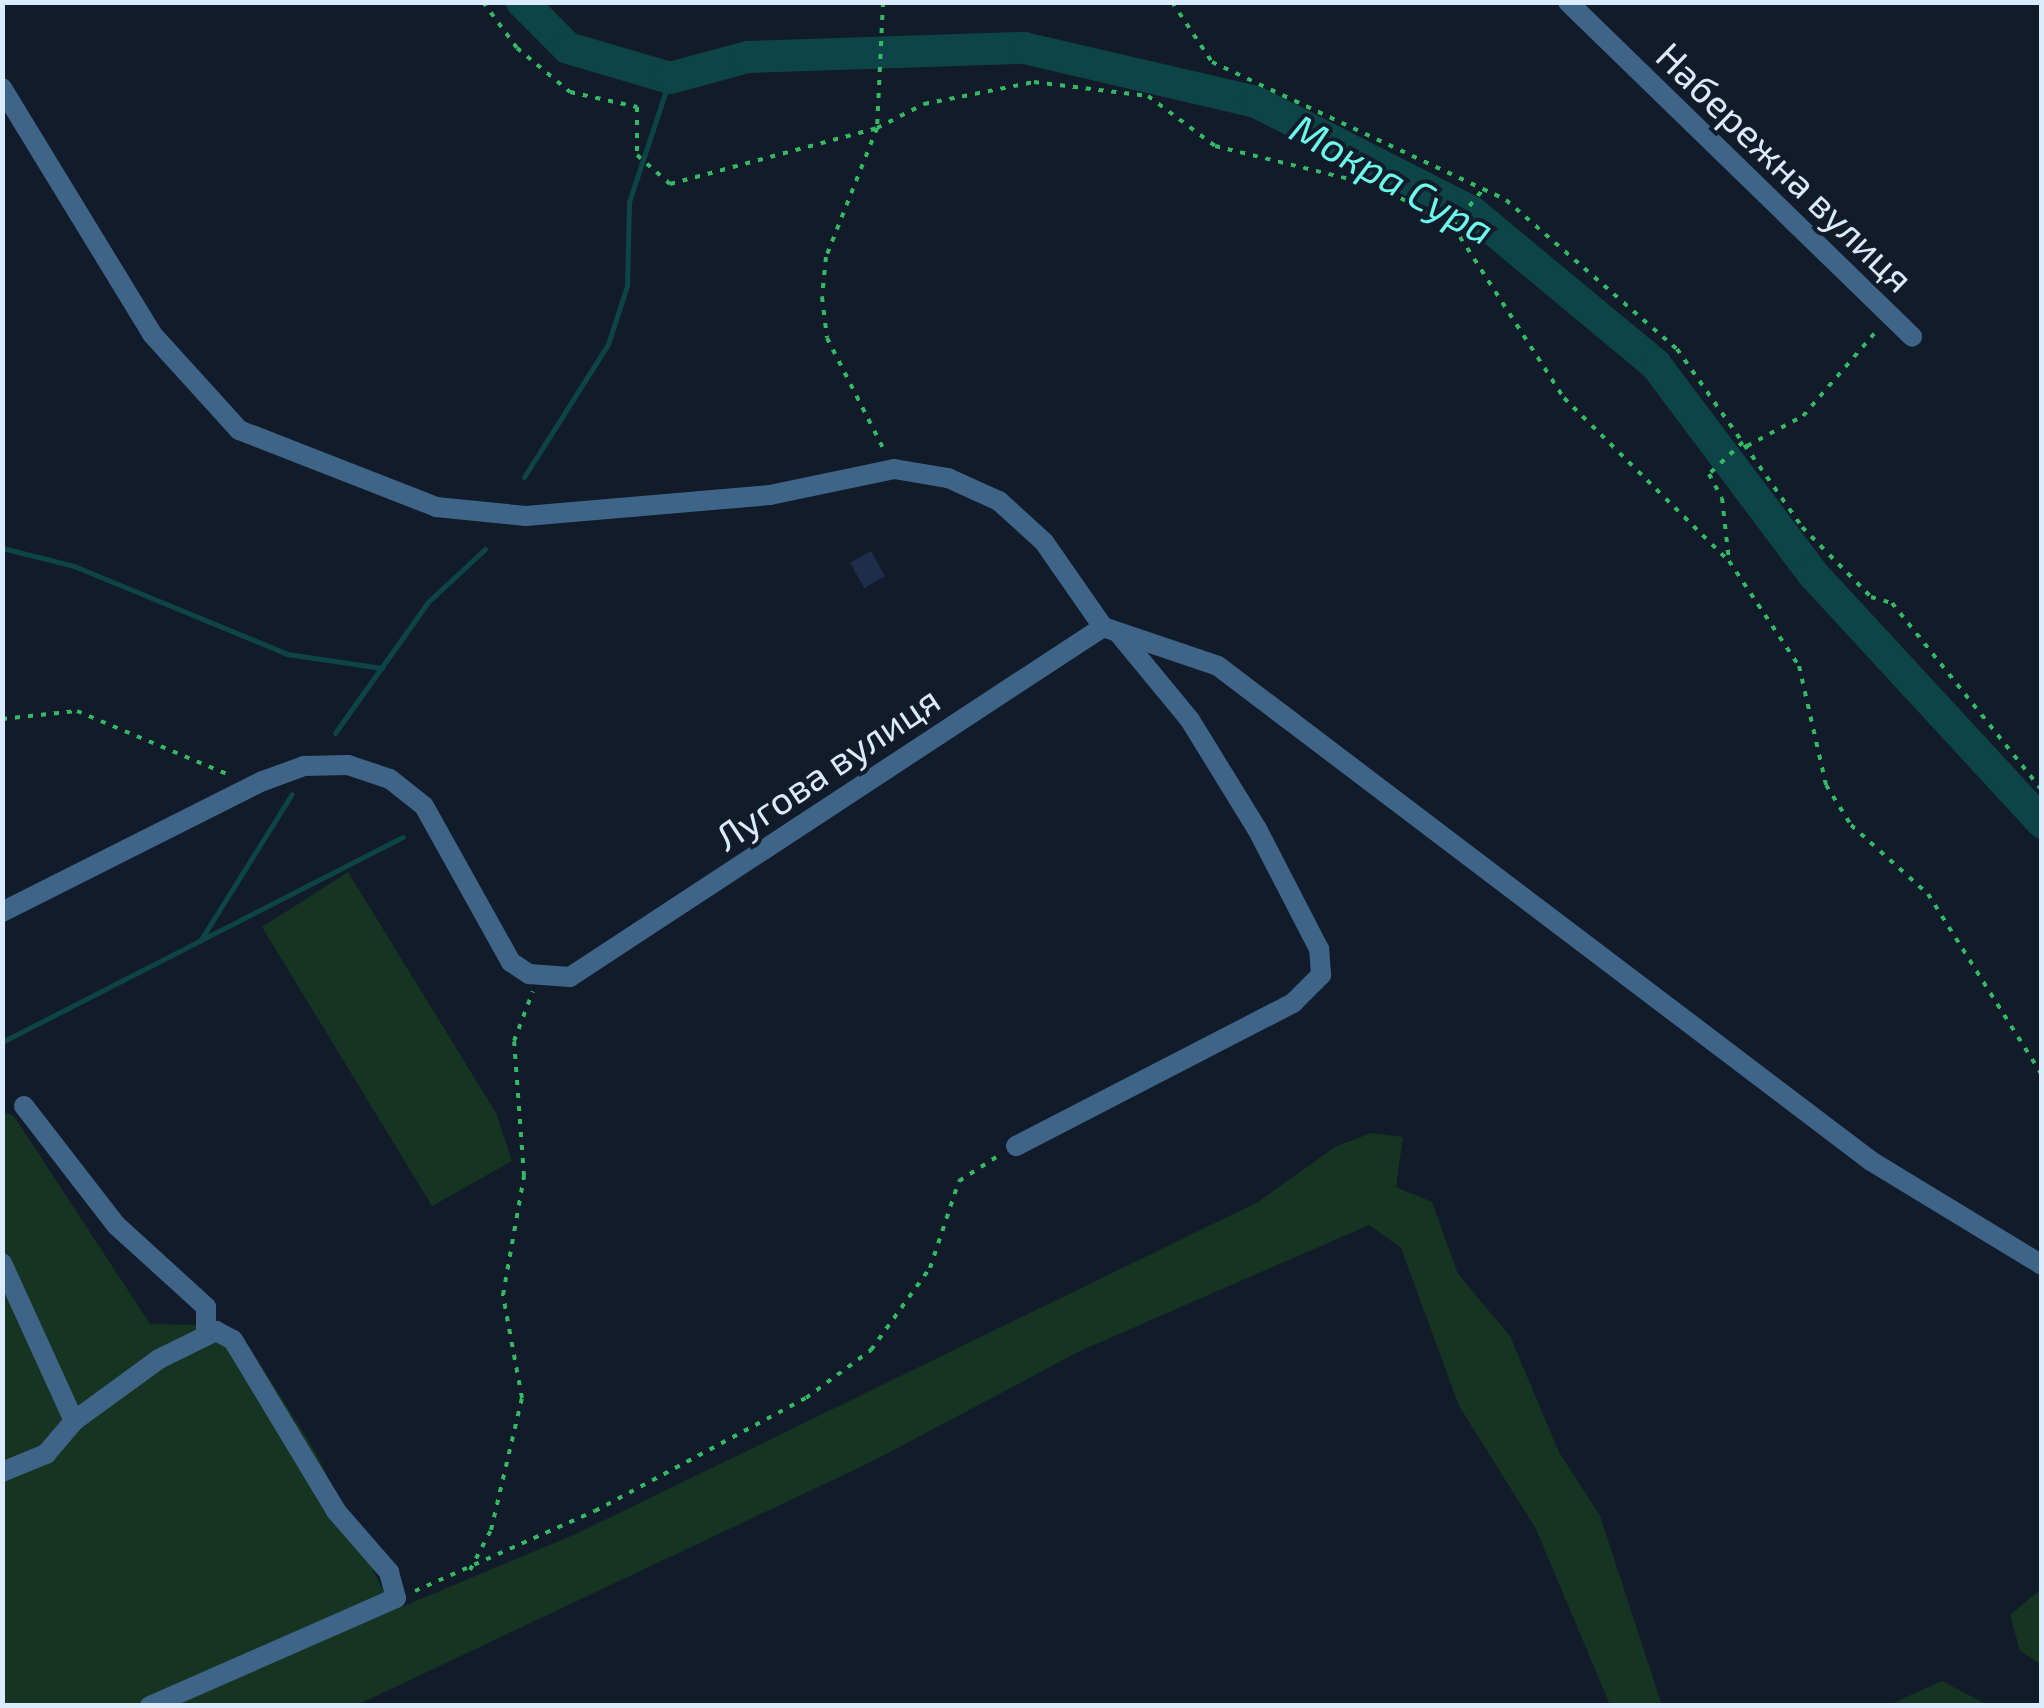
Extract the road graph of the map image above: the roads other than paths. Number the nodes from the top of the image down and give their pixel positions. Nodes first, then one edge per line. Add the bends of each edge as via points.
1 (1568, 2) edge
2 (2, 88) edge
3 (1912, 336) dead end
4 (1111, 631) junction
5 (2, 912) edge
6 (24, 1106) dead end
7 (1016, 1146) road end
8 (2, 1263) edge
9 (2042, 1265) edge
10 (206, 1330) junction
11 (74, 1421) junction
12 (2, 1472) edge
13 (150, 1706) edge

1 - 3 street, Набережна вулиця
2 - 4 street via 152,334 240,430 436,507 526,516 770,494 894,469 948,478 998,502 1044,542
4 - 5 street, Лугова вулиця via 588,968 539,976 499,945 424,806 390,780 348,765 304,766 263,781
4 - 7 street via 1190,720 1258,828 1319,950 1320,975 1293,1003
4 - 9 street via 1218,666 1872,1161
6 - 10 street via 116,1225 206,1307
8 - 11 street
10 - 11 street
10 - 13 street via 232,1340 336,1510 389,1572 396,1598
11 - 12 street via 46,1454

